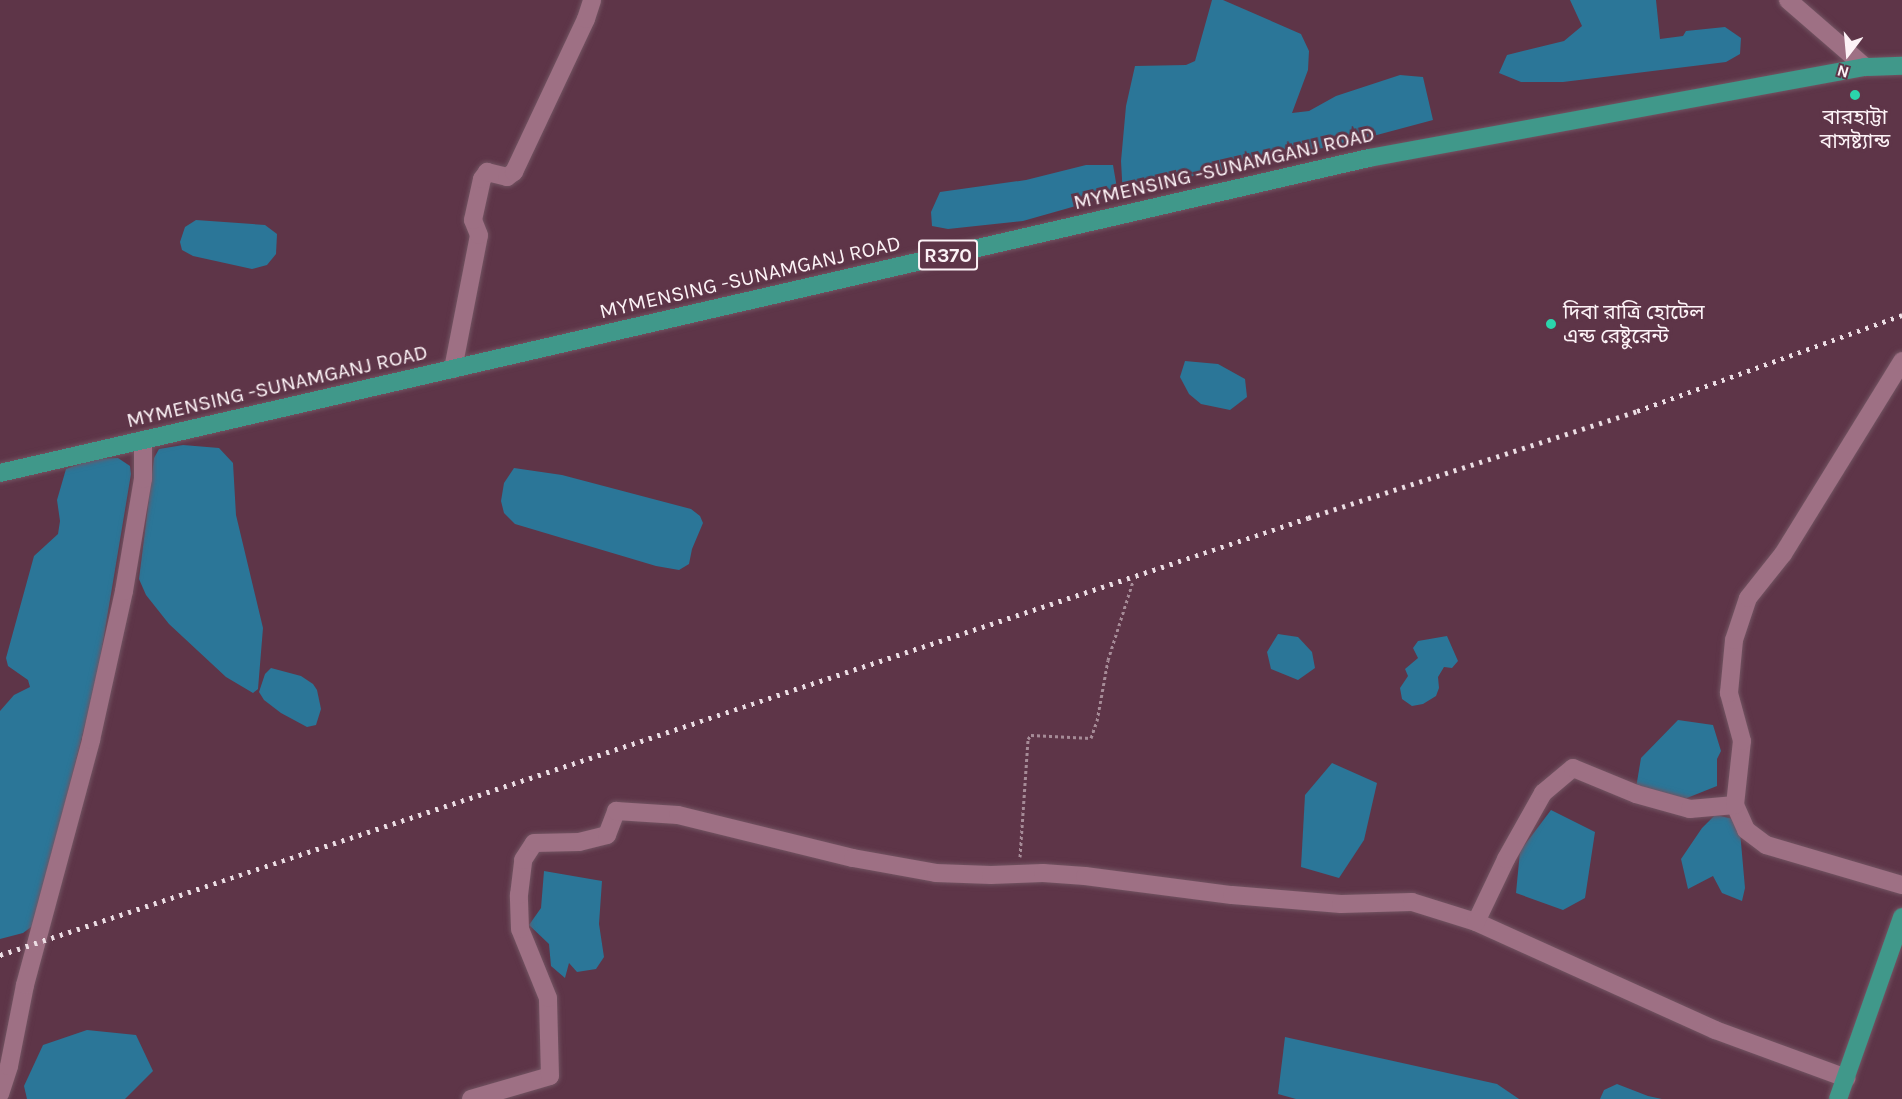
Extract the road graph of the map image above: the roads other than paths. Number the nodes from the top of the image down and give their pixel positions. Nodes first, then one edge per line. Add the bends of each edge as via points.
1 (592, 0) edge
2 (1788, 0) edge
3 (1902, 66) edge
4 (1865, 67) junction
5 (1902, 361) edge
6 (453, 369) junction
7 (143, 440) junction
8 (0, 473) edge
9 (1735, 805) junction
10 (1902, 885) edge
11 (1902, 917) edge
12 (1476, 922) junction
13 (1846, 1078) junction
14 (5, 1092) edge
15 (471, 1099) edge
16 (1838, 1099) edge

1 - 6 street via 514,172 507,177 487,172 482,179 473,220 479,235
2 - 4 street
3 - 4 main road, MYMENSING -SUNAMGANJ ROAD / R370
4 - 6 main road, MYMENSING -SUNAMGANJ ROAD / R370 via 1368,158
5 - 9 street via 1783,554 1748,598 1734,640 1730,693 1742,741
6 - 7 main road, MYMENSING -SUNAMGANJ ROAD / R370
7 - 8 main road, MYMENSING -SUNAMGANJ ROAD / R370
7 - 14 street via 143,479 124,591 91,740 25,986
9 - 10 street via 1746,830 1766,845
9 - 12 street via 1690,809 1636,794 1573,768 1542,793
11 - 13 main road
12 - 13 street via 1715,1030
12 - 15 street via 1412,902 1330,903 1085,876 936,873 853,858 678,814 616,811 607,835 579,842 534,843 523,860 520,929 548,998 550,1076
13 - 16 main road

